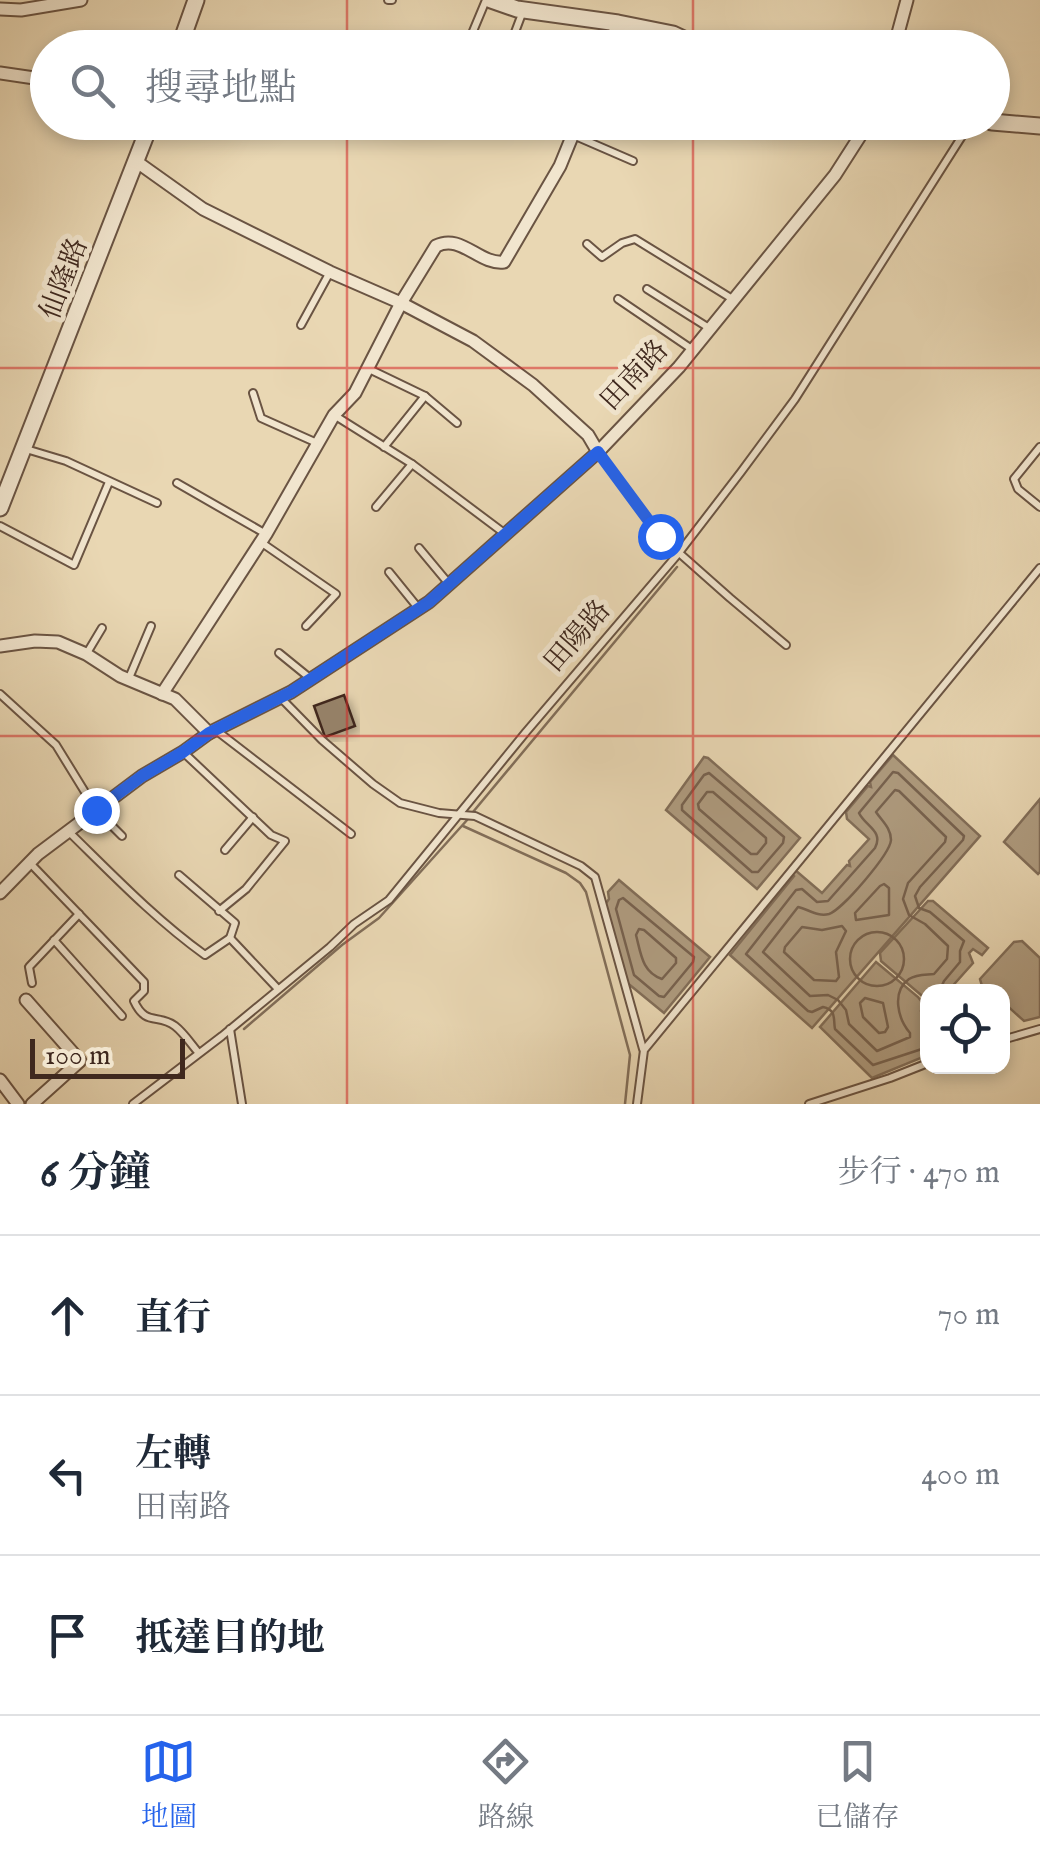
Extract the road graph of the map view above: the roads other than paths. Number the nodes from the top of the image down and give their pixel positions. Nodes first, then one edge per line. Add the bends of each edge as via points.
1 (81, 0) edge
2 (196, 0) edge
3 (488, 0) edge
4 (907, 0) edge
5 (0, 9) edge
6 (524, 10) junction
7 (618, 23) junction
8 (185, 30) edge
9 (474, 30) edge
10 (516, 30) edge
11 (615, 30) edge
12 (654, 30) edge
13 (899, 30) edge
14 (0, 73) edge
15 (30, 77) edge
16 (1010, 124) edge
17 (1040, 126) edge
18 (145, 140) edge
19 (571, 140) edge
20 (594, 140) edge
21 (857, 140) edge
22 (959, 140) edge
23 (137, 162) junction
24 (633, 162) dead end
25 (587, 244) dead end
26 (330, 272) junction
27 (647, 289) dead end
28 (618, 299) dead end
29 (734, 300) junction
30 (401, 303) junction
31 (301, 325) dead end
32 (710, 329) junction
33 (693, 350) junction
34 (369, 369) junction
35 (253, 393) dead end
36 (425, 396) junction
37 (334, 415) junction
38 (457, 423) dead end
39 (318, 443) junction
40 (384, 447) junction
41 (1040, 447) edge
42 (25, 449) junction
43 (598, 452) junction
44 (412, 464) junction
45 (6, 475) edge
46 (109, 482) junction
47 (177, 483) dead end
48 (158, 503) dead end
49 (376, 506) dead end
50 (1040, 507) edge
51 (0, 508) edge
52 (0, 526) edge
53 (505, 534) junction
54 (263, 538) junction
55 (419, 548) dead end
56 (678, 554) junction
57 (1040, 568) edge
58 (389, 572) dead end
59 (449, 584) junction
60 (419, 610) junction
61 (151, 626) dead end
62 (306, 626) dead end
63 (102, 628) dead end
64 (786, 644) dead end
65 (0, 648) edge
66 (279, 652) dead end
67 (86, 654) junction
68 (128, 679) junction
69 (311, 679) junction
70 (0, 694) edge
71 (162, 694) junction
72 (280, 697) junction
73 (212, 732) junction
74 (183, 752) junction
75 (96, 810) junction
76 (462, 814) junction
77 (253, 818) junction
78 (68, 832) junction
79 (351, 834) dead end
80 (122, 836) dead end
81 (225, 850) dead end
82 (29, 862) junction
83 (178, 875) dead end
84 (2, 888) edge
85 (219, 912) junction
86 (79, 914) junction
87 (230, 938) junction
88 (54, 940) junction
89 (32, 983) dead end
90 (278, 989) junction
91 (26, 1000) dead end
92 (122, 1016) dead end
93 (230, 1028) junction
94 (1040, 1029) edge
95 (1010, 1038) edge
96 (644, 1050) junction
97 (198, 1052) junction
98 (920, 1066) edge
99 (0, 1080) edge
100 (18, 1104) edge
101 (32, 1104) edge
102 (133, 1104) edge
103 (242, 1104) edge
104 (637, 1104) edge
105 (809, 1104) edge

1 - 5 street
2 - 8 street
3 - 6 street
3 - 9 lane
4 - 13 street
6 - 7 street
6 - 10 lane
7 - 11 street
7 - 12 street
14 - 15 street
16 - 17 street
18 - 23 street, 仙隆路
19 - 30 street via 504,262 442,242
20 - 24 lane
21 - 29 street, 田南路
22 - 56 lane, 田陽路 via 794,399
23 - 26 street via 202,210
23 - 42 street, 仙隆路
25 - 29 lane via 602,257 635,240
26 - 30 street
26 - 31 lane
27 - 32 lane
28 - 33 lane
29 - 32 street, 田南路
30 - 34 street
30 - 43 street via 473,341 533,385
32 - 33 street, 田南路
33 - 43 street, 田南路
34 - 36 lane
34 - 37 street
35 - 39 lane via 262,418
36 - 38 lane
36 - 40 lane
37 - 39 street
37 - 40 lane
39 - 54 street
40 - 44 lane
41 - 50 lane via 1014,479
42 - 45 street, 仙隆路
42 - 46 lane
43 - 53 street, 田南路
43 - 56 lane
44 - 49 lane
44 - 53 lane
45 - 51 street, 仙隆路
46 - 48 lane
46 - 52 lane via 74,566
47 - 54 lane
53 - 59 street, 田南路
54 - 62 lane via 336,594
54 - 71 street
55 - 59 lane
56 - 64 lane
56 - 76 lane, 田陽路
57 - 96 lane
58 - 60 lane
59 - 60 street, 田南路
60 - 69 street, 田南路
61 - 68 lane
63 - 67 lane
65 - 67 street via 58,642
66 - 69 lane
67 - 68 street
68 - 71 street
69 - 72 street, 田南路
70 - 75 lane via 56,744
71 - 73 street
72 - 73 street, 田南路
72 - 76 lane via 400,803
73 - 74 street, 田南路
73 - 79 lane
74 - 75 street, 田南路
74 - 77 lane
75 - 78 street, 田南路
75 - 80 lane
76 - 90 lane, 田陽路 via 389,900
76 - 96 lane via 594,877
77 - 81 lane
77 - 85 lane via 285,842
78 - 82 street, 田南路
78 - 87 lane via 205,955
82 - 84 street, 田南路
82 - 86 lane
83 - 85 lane
85 - 87 lane via 235,924
86 - 88 lane
86 - 97 lane via 144,982 134,1001 142,1015 176,1027
87 - 90 lane
88 - 89 lane via 30,967
88 - 92 lane
90 - 93 lane, 田陽路
91 - 101 street via 80,1060
93 - 97 lane, 田陽路
93 - 103 lane
94 - 95 lane
96 - 104 lane
97 - 102 lane, 田陽路
98 - 105 lane
99 - 100 street

